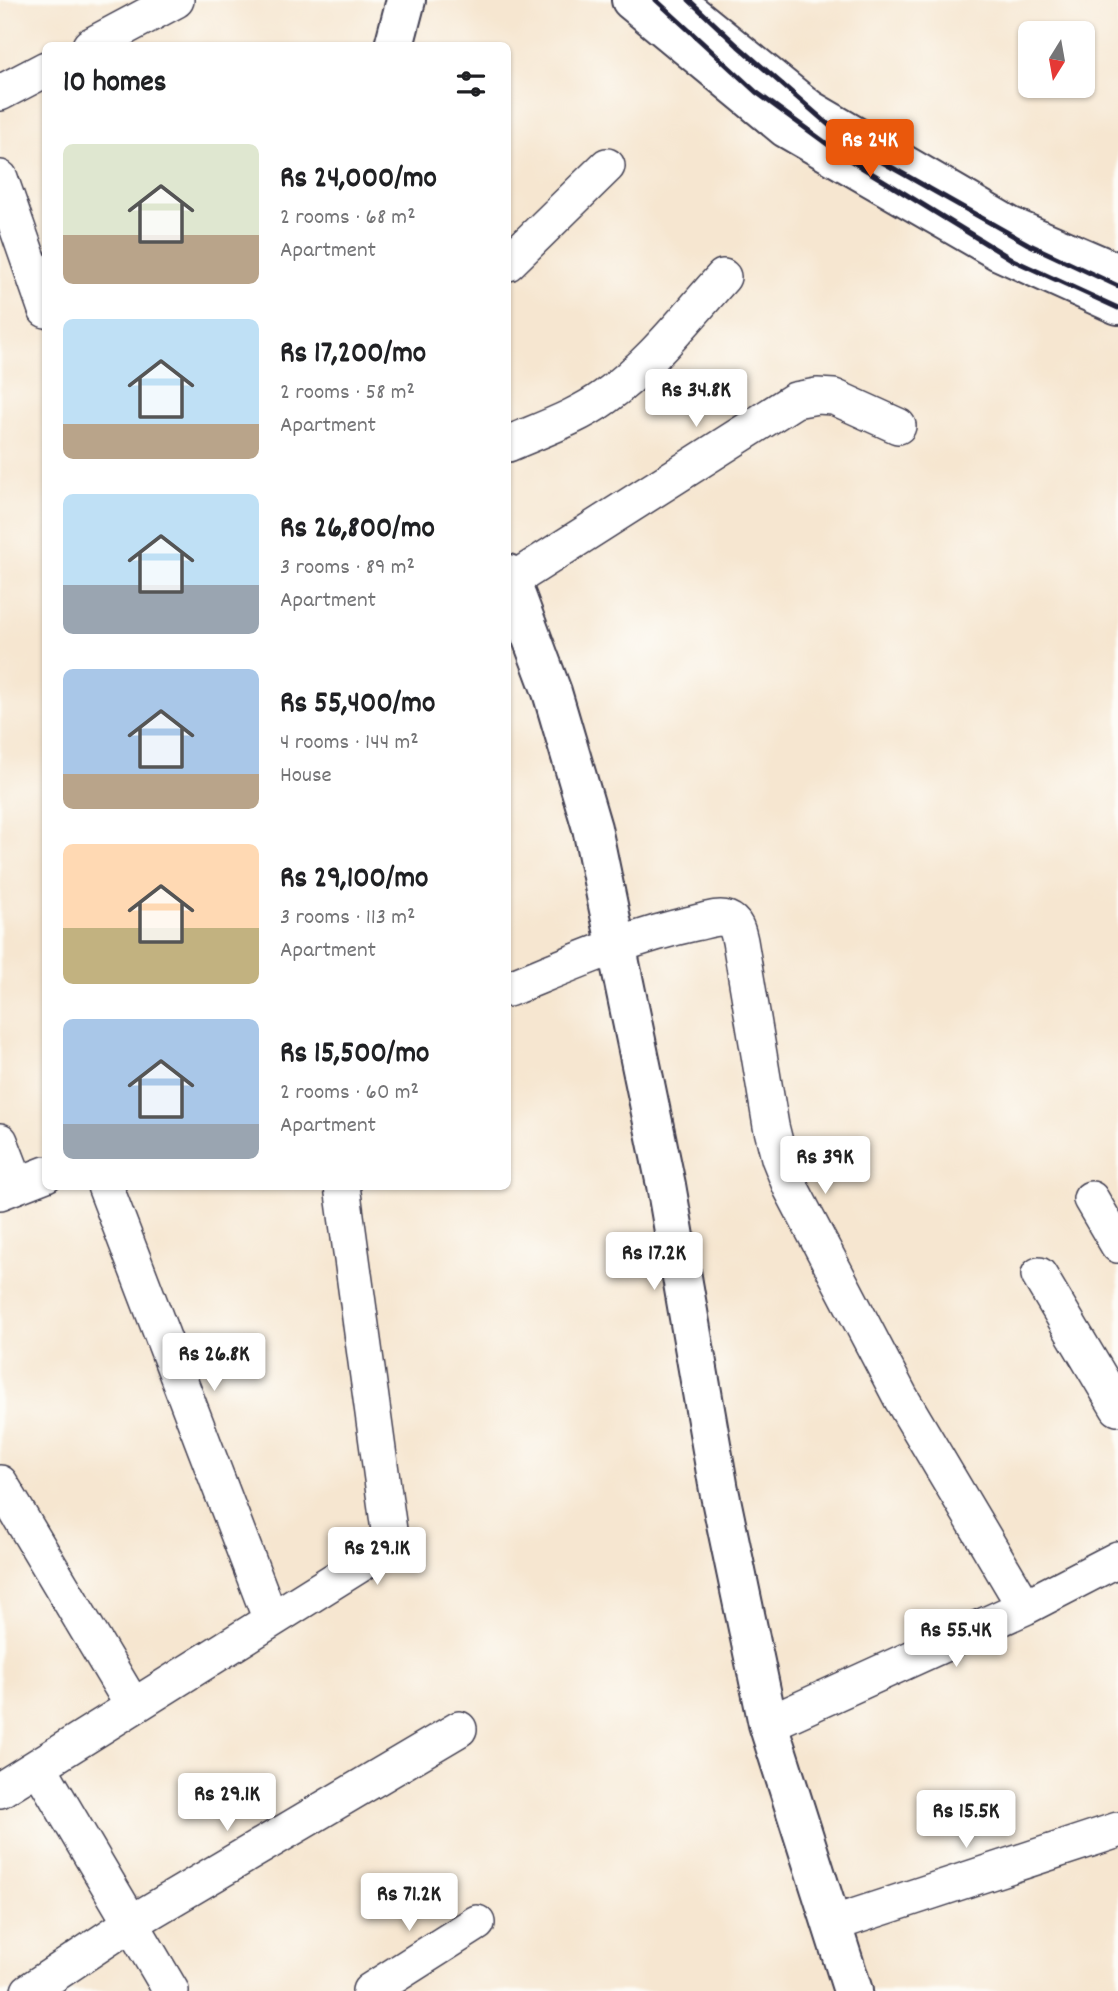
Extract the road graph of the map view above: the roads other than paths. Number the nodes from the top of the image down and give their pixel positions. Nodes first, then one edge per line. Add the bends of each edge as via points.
1 (176, 0) edge
2 (406, 0) edge
3 (631, 0) edge
4 (674, 0) edge
5 (97, 42) edge
6 (395, 42) edge
7 (42, 71) edge
8 (0, 93) edge
9 (607, 166) dead end
10 (0, 178) edge
11 (511, 261) edge
12 (1118, 272) edge
13 (723, 277) dead end
14 (42, 299) edge
15 (1118, 304) edge
16 (898, 426) dead end
17 (511, 443) edge
18 (511, 577) edge
19 (511, 583) edge
20 (617, 944) junction
21 (511, 988) edge
22 (0, 1141) edge
23 (21, 1184) edge
24 (107, 1190) edge
25 (343, 1190) edge
26 (1091, 1199) dead end
27 (1118, 1245) edge
28 (1039, 1275) dead end
29 (1118, 1408) edge
30 (0, 1483) edge
31 (1118, 1559) edge
32 (1025, 1607) junction
33 (271, 1620) junction
34 (133, 1706) junction
35 (768, 1724) junction
36 (458, 1729) dead end
37 (39, 1767) junction
38 (0, 1790) edge
39 (1118, 1830) edge
40 (131, 1923) junction
41 (477, 1923) dead end
42 (832, 1924) junction
43 (29, 1991) edge
44 (171, 1991) edge
45 (370, 1991) edge
46 (853, 1991) edge

1 - 5 street
2 - 6 street
3 - 15 street via 786,128 999,251
4 - 12 street via 810,110 1009,226
7 - 8 street
9 - 11 street
10 - 14 street
13 - 17 street via 634,374 605,398
16 - 18 street via 834,397 795,400
19 - 20 street via 552,692 592,828
20 - 21 street
20 - 32 street via 715,919 734,923 771,1126 791,1188 901,1398
20 - 35 street via 666,1185 719,1490
22 - 23 street
24 - 33 street
25 - 33 street via 391,1545
26 - 27 street
28 - 29 street
30 - 34 street
31 - 32 street
32 - 35 street
33 - 34 street
34 - 37 street
35 - 42 street
36 - 40 street
37 - 38 street
37 - 40 street
39 - 42 street
40 - 43 street
40 - 44 street
41 - 45 street
42 - 46 street

